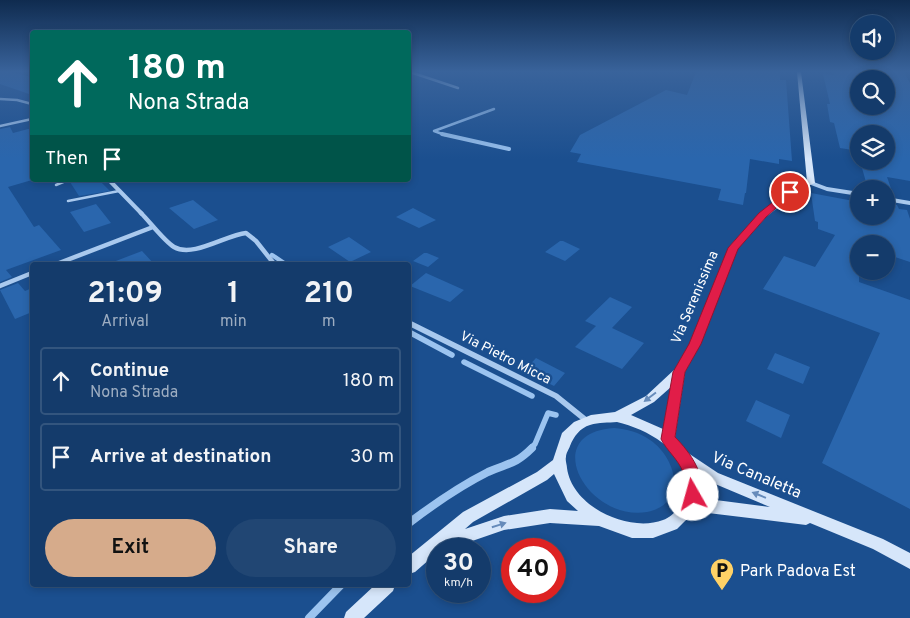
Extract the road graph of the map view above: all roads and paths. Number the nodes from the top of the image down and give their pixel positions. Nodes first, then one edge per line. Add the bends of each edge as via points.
1 (12, 101) edge
2 (801, 101) edge
3 (30, 104) edge
4 (30, 119) edge
5 (0, 126) edge
6 (63, 182) edge
7 (111, 182) edge
8 (811, 183) junction
9 (56, 185) dead end
10 (119, 190) junction
11 (850, 193) edge
12 (68, 200) dead end
13 (895, 200) edge
14 (910, 203) edge
15 (153, 227) junction
16 (62, 262) edge
17 (273, 262) edge
18 (30, 274) edge
19 (0, 286) edge
20 (411, 324) edge
21 (679, 372) junction
22 (617, 417) junction
23 (587, 421) junction
24 (668, 439) junction
25 (683, 456) junction
26 (559, 463) junction
27 (686, 512) junction
28 (599, 519) junction
29 (820, 520) junction
30 (445, 538) edge
31 (460, 538) edge
32 (426, 553) edge
33 (910, 561) edge
34 (411, 565) edge
35 (385, 587) edge
36 (352, 618) edge

1 - 3 street
2 - 8 street
4 - 5 street
6 - 9 lane
7 - 10 street
8 - 11 street
8 - 21 street, Via Serenissima via 800,186 763,215 733,248 695,344
10 - 12 lane
10 - 15 street
13 - 14 street
15 - 16 street
15 - 17 street via 174,247 186,251 246,233 256,240
18 - 19 street
20 - 23 street, Via Pietro Micca via 556,396
21 -> 22 street, Via Serenissima via 650,399
21 - 24 street, Via Serenissima
22 - 23 street, Via Serenissima
22 - 24 street, Via Serenissima via 652,428
23 - 26 street, Via Serenissima via 571,430 562,445
24 - 25 street, Via Serenissima
25 - 27 street, Via Serenissima via 693,485 693,495
29 -> 25 street, Via Canaletta via 714,477
26 - 28 street via 570,494 582,508
26 - 30 street via 542,476 468,517
27 - 28 street via 670,525 648,531 623,529
27 - 29 street, Via Canaletta via 708,506
31 -> 28 street via 504,523 550,516
29 - 33 street, Via Canaletta
32 - 34 street
35 - 36 street

